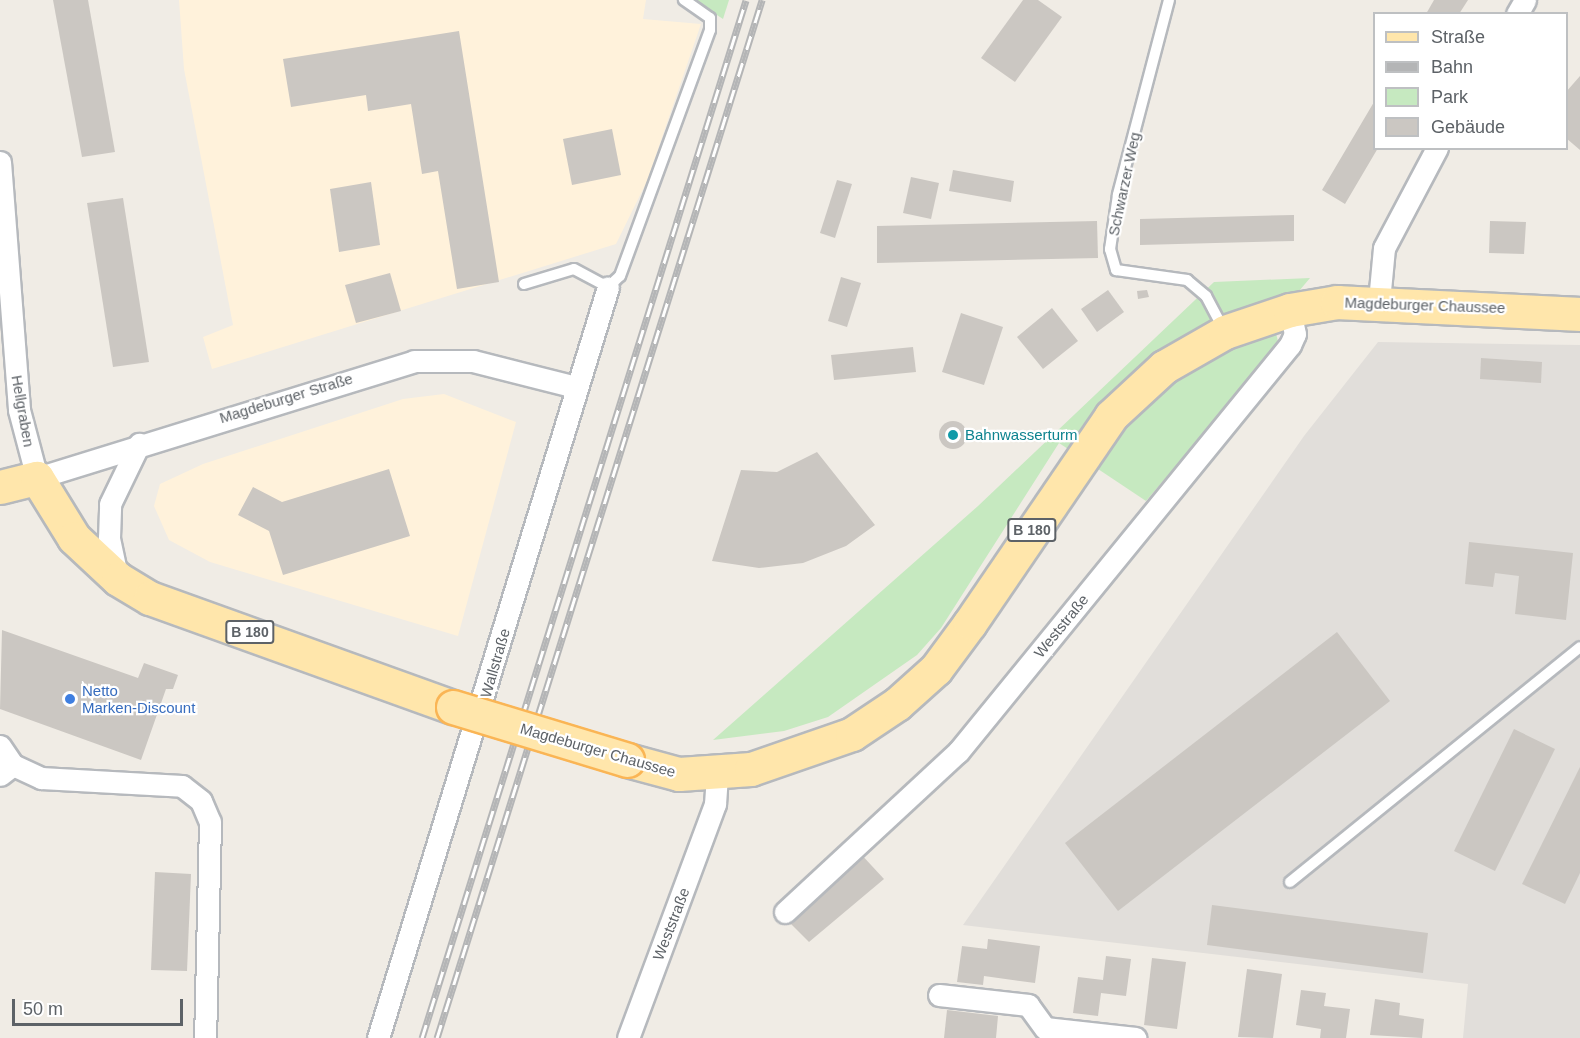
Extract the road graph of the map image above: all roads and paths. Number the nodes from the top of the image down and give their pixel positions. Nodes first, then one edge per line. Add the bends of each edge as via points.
1 (684, 0) edge
2 (1168, 0) edge
3 (1436, 150) edge
4 (0, 162) edge
5 (524, 284) dead end
6 (608, 287) junction
7 (1379, 302) junction
8 (1290, 310) junction
9 (1580, 314) edge
10 (1225, 332) junction
11 (576, 387) junction
12 (139, 444) junction
13 (38, 478) junction
14 (0, 487) edge
15 (118, 579) junction
16 (1580, 647) edge
17 (0, 746) edge
18 (6, 770) edge
19 (717, 774) junction
20 (1290, 882) dead end
21 (786, 912) dead end
22 (939, 994) dead end
23 (205, 1038) edge
24 (378, 1038) edge
25 (628, 1038) edge
26 (1135, 1038) edge

1 - 6 lane via 710,18 704,54 621,276
2 - 10 lane, Schwarzer Weg via 1118,195 1110,249 1116,270 1187,280 1206,296
3 - 7 street via 1384,248
4 - 13 street, Hellgraben via 19,410
5 - 6 lane via 574,268
6 - 11 street, Wallstraße
7 - 8 main road, Magdeburger Chaussee / B 180
7 - 9 main road, Magdeburger Chaussee / B 180
8 - 10 main road, Magdeburger Chaussee / B 180
8 - 21 street, Weststraße via 1295,334 1290,345 958,752
10 - 19 main road, Magdeburger Chaussee / B 180 via 1164,367 1111,416 970,623 914,690 875,720 819,749 751,769
11 - 12 street, Magdeburger Straße via 473,360 414,361
11 - 24 street, Wallstraße via 488,690
12 - 13 street, Magdeburger Straße
12 - 15 street via 110,504 109,538
13 - 14 main road, Magdeburger Straße
13 - 15 main road, Magdeburger Chaussee / B 180 via 74,538
15 - 19 main road, Magdeburger Chaussee / B 180, bridge via 183,610 375,675 453,706 679,774
16 - 20 lane
17 - 18 street
18 - 23 street via 41,778 182,786 201,801 210,822
19 - 25 street, Weststraße via 715,804
22 - 26 street via 1028,1005 1045,1028

